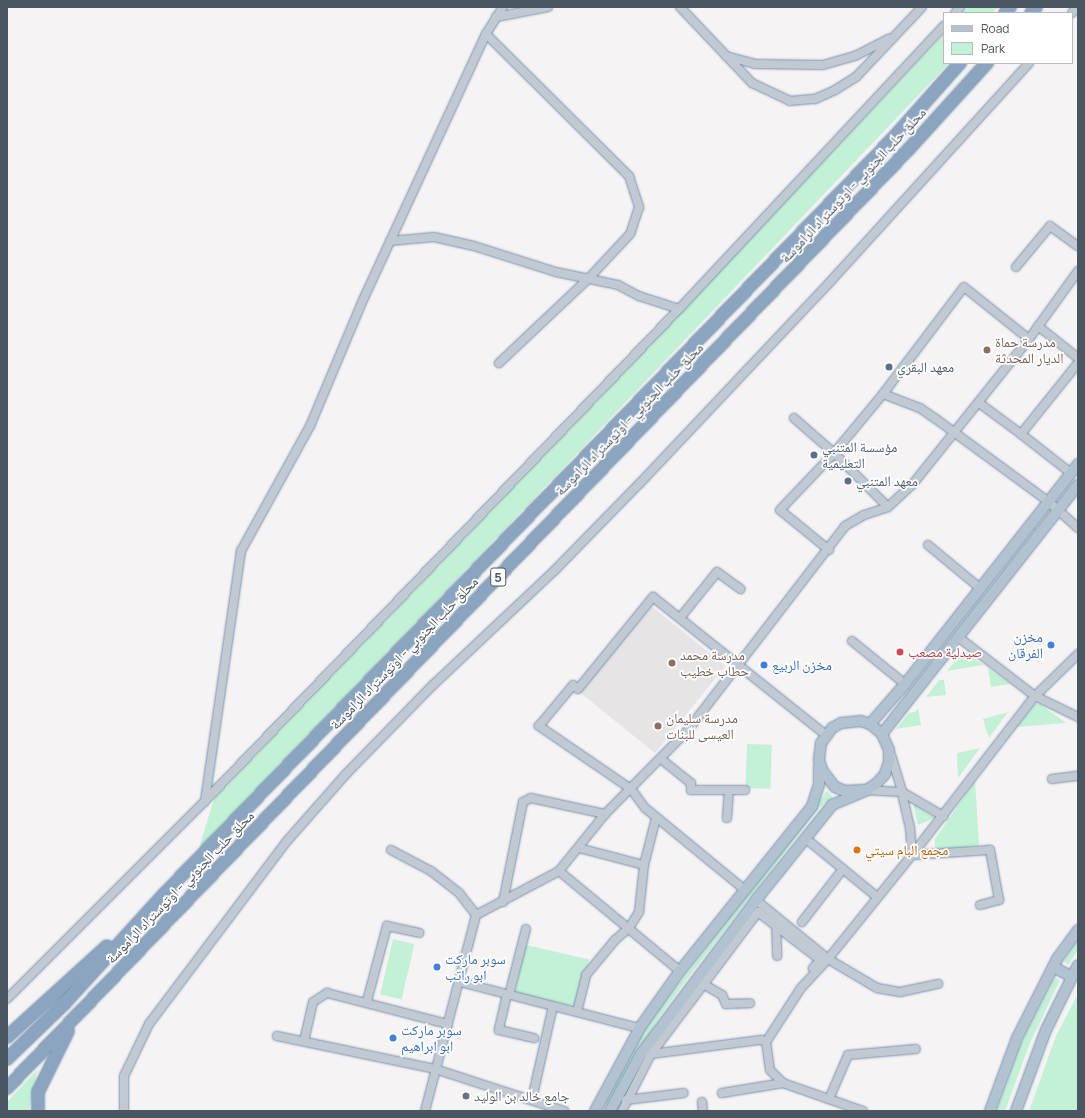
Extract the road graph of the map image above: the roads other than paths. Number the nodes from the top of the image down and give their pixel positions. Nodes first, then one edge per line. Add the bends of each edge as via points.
1 (503, 7) edge
2 (548, 7) edge
3 (680, 7) edge
4 (922, 7) edge
5 (496, 17) junction
6 (943, 27) edge
7 (901, 31) junction
8 (486, 34) junction
9 (726, 56) junction
10 (959, 64) edge
11 (986, 64) edge
12 (1028, 64) edge
13 (390, 241) junction
14 (1078, 246) edge
15 (1016, 267) dead end
16 (1078, 271) edge
17 (590, 278) junction
18 (679, 309) junction
19 (1038, 326) junction
20 (1029, 339) junction
21 (1078, 358) edge
22 (499, 363) dead end
23 (1078, 363) edge
24 (883, 394) junction
25 (979, 403) junction
26 (794, 418) dead end
27 (956, 434) junction
28 (1021, 434) junction
29 (834, 453) junction
30 (1078, 464) edge
31 (1071, 473) junction
32 (1078, 485) edge
33 (1049, 502) junction
34 (888, 507) junction
35 (1058, 511) junction
36 (1078, 528) edge
37 (928, 546) dead end
38 (829, 550) junction
39 (980, 588) junction
40 (740, 589) dead end
41 (680, 618) junction
42 (958, 637) junction
43 (852, 641) dead end
44 (1078, 654) edge
45 (737, 663) junction
46 (905, 684) junction
47 (1035, 696) junction
48 (1078, 717) edge
49 (870, 724) junction
50 (882, 734) junction
51 (826, 736) junction
52 (890, 750) junction
53 (661, 759) junction
54 (819, 760) junction
55 (1078, 776) edge
56 (1052, 780) dead end
57 (631, 789) junction
58 (729, 790) junction
59 (745, 790) dead end
60 (867, 790) junction
61 (902, 792) junction
62 (205, 801) junction
63 (605, 814) junction
64 (943, 816) junction
65 (656, 818) junction
66 (727, 818) dead end
67 (805, 838) junction
68 (579, 848) junction
69 (391, 850) dead end
70 (912, 855) junction
71 (644, 864) junction
72 (843, 869) junction
73 (559, 871) junction
74 (745, 890) junction
75 (166, 892) junction
76 (877, 897) junction
77 (756, 900) junction
78 (503, 902) junction
79 (980, 905) dead end
80 (476, 914) junction
81 (776, 921) junction
82 (802, 922) dead end
83 (629, 928) junction
84 (526, 929) dead end
85 (1078, 930) edge
86 (419, 934) dead end
87 (777, 956) dead end
88 (828, 959) junction
89 (1078, 965) edge
90 (1053, 967) junction
91 (680, 971) junction
92 (1071, 976) junction
93 (460, 982) junction
94 (703, 984) junction
95 (938, 984) dead end
96 (508, 994) junction
97 (795, 996) junction
98 (7, 999) edge
99 (367, 1001) junction
100 (750, 1003) dead end
101 (553, 1006) junction
102 (576, 1012) junction
103 (73, 1020) junction
104 (448, 1024) junction
105 (639, 1028) junction
106 (277, 1036) dead end
107 (7, 1037) edge
108 (534, 1038) dead end
109 (304, 1041) junction
110 (766, 1042) junction
111 (916, 1049) dead end
112 (651, 1054) junction
113 (7, 1059) edge
114 (435, 1069) junction
115 (784, 1083) junction
116 (7, 1088) edge
117 (722, 1092) dead end
118 (684, 1093) dead end
119 (829, 1098) junction
120 (532, 1099) junction
121 (626, 1100) junction
122 (38, 1111) edge
123 (124, 1111) edge
124 (425, 1111) edge
125 (564, 1111) edge
126 (595, 1111) edge
127 (610, 1111) edge
128 (622, 1111) edge
129 (863, 1111) edge
130 (990, 1111) edge
131 (1016, 1111) edge

1 - 5 street
2 - 5 street
3 - 9 street
4 - 7 street
5 - 8 street
6 - 18 street
7 - 9 street via 857,55 823,65 755,64
7 - 9 street via 856,77 815,99 790,101 752,83
8 - 13 street
8 - 17 street via 629,176 639,207 630,234
10 - 75 highway, محلق حلب الجنوبي - اوتوستراد الراموسة / 5 via 884,147
11 - 103 highway, محلق حلب الجنوبي - اوتوستراد الراموسة / 5 via 903,156
12 - 123 street via 840,272 651,472 556,568 433,685 346,774 287,841 149,1024 124,1076
13 - 17 street via 434,237 474,246 556,272
13 - 62 street via 310,426 241,551
14 - 15 street via 1050,226
16 - 19 street
17 - 18 street via 618,285 640,296
17 - 22 street
18 - 62 street
19 - 20 street
19 - 21 street
20 - 24 street via 964,287
20 - 25 street
23 - 28 street
24 - 27 street via 920,408
24 - 29 street
25 - 27 street
25 - 28 street
26 - 29 street
27 - 33 street
27 - 34 street via 912,485
28 - 31 street
29 - 34 street
29 - 38 street via 780,510
30 - 31 main road
31 - 33 main road
32 - 35 main road
33 - 35 street
33 - 39 main road
34 - 38 street via 864,515 845,526
35 - 36 street
35 - 42 main road
37 - 39 street
38 - 45 street
39 - 46 main road
40 - 41 street via 717,572
41 - 45 street
41 - 57 street via 653,597 578,689 574,685 539,726
42 - 47 street
42 - 50 main road
43 - 46 street
44 - 47 street
45 - 51 street
45 - 53 street via 688,730
46 - 49 main road
47 - 48 street
47 - 64 street
49 - 50 main road
49 - 51 main road via 856,721 841,723
50 - 52 main road
51 - 54 main road via 819,751
52 - 60 main road via 885,774
52 - 61 street
53 - 57 street
53 - 58 street via 691,783 691,790
54 - 60 main road via 827,780 836,787 845,791
54 - 74 main road via 818,784 812,806
55 - 56 street
57 - 63 street
57 - 65 street
58 - 59 street
58 - 66 street
60 - 61 street
60 - 67 main road via 832,806
61 - 64 street
61 - 70 street via 910,828
62 - 98 street
63 - 68 street
63 - 78 street via 531,798 523,802
64 - 70 street
65 - 71 street
65 - 74 street
67 - 72 street
67 - 77 main road
68 - 71 street
68 - 73 street
69 - 80 street via 431,871 459,893
70 - 76 street
70 - 79 street via 990,850 999,900
71 - 83 street via 639,912
72 - 76 street
72 - 82 street
73 - 78 street
73 - 83 street
74 - 91 main road
75 - 107 highway
75 - 113 highway, محلق حلب الجنوبي - اوتوستراد الراموسة / 5 via 64,1004
76 - 88 street
77 - 81 street
77 - 127 main road via 641,1054
78 - 80 street
80 - 93 street
81 - 87 street
81 - 88 street
81 - 94 street via 758,912
81 - 97 street via 820,960 797,987
83 - 91 street
83 - 102 street via 614,940 586,975
84 - 96 street
85 - 90 main road
86 - 99 street via 386,926
88 - 95 street via 877,988 900,992
88 - 97 street
89 - 92 main road
90 - 92 main road
90 - 130 main road via 1017,1038
91 - 105 main road
92 - 131 main road via 1046,1030
93 - 96 street
93 - 104 street
94 - 100 street via 722,995 726,1004
94 - 112 street
96 - 101 street
96 - 108 street via 499,1030
97 - 110 street
99 - 104 street
99 - 109 street via 327,993 314,1002
101 - 102 street
101 - 120 street
102 - 105 street
103 - 116 highway, محلق حلب الجنوبي - اوتوستراد الراموسة / 5
103 - 122 highway via 38,1092
104 - 114 street
105 - 126 main road
106 - 109 street
109 - 114 street
110 - 112 street via 761,1040
110 - 115 street via 770,1070
111 - 119 street via 848,1055
112 - 121 street
114 - 120 street
114 - 124 street
115 - 117 street
115 - 119 street
118 - 121 street
119 - 129 street
120 - 125 street
121 - 128 street

